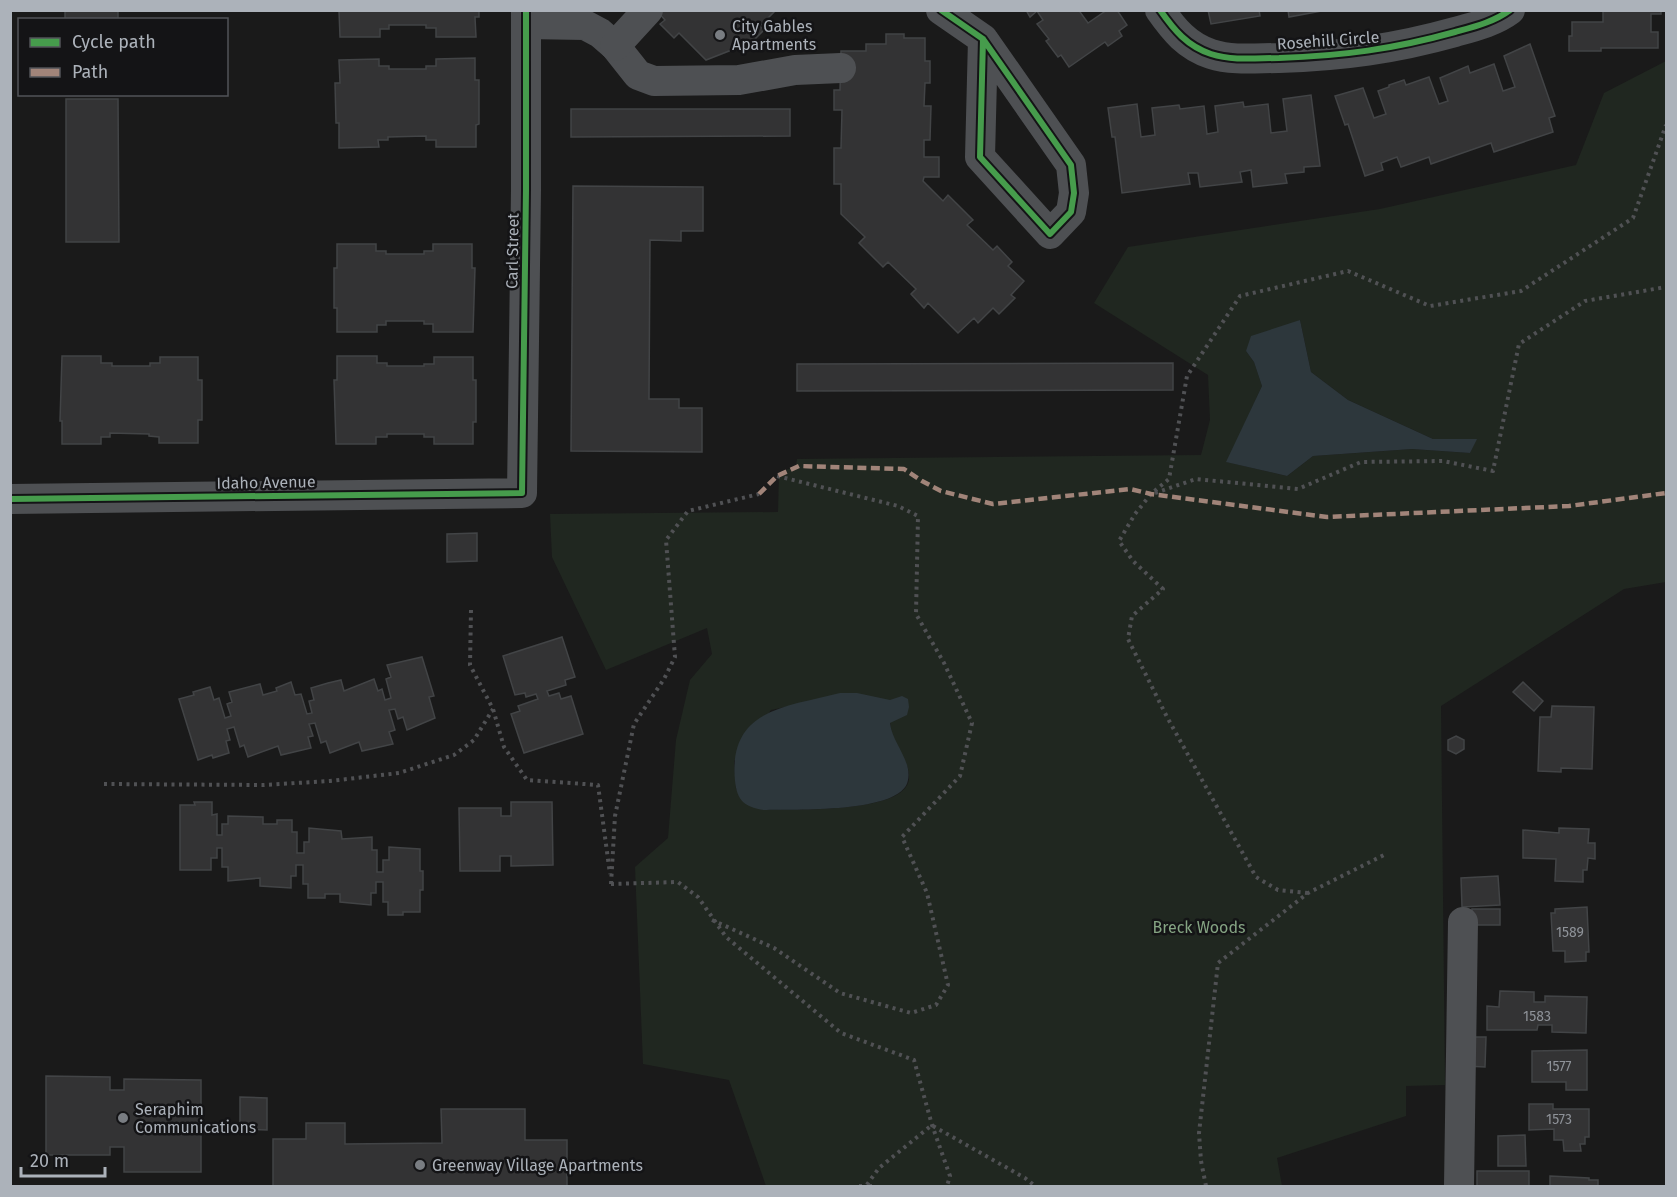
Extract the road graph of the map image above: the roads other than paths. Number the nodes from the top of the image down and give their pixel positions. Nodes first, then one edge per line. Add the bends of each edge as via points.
1 (648, 10) edge
2 (941, 10) edge
3 (1160, 10) edge
4 (1510, 10) edge
5 (526, 17) edge
6 (983, 39) junction
7 (615, 46) junction
8 (841, 68) dead end
9 (522, 493) joint
10 (10, 499) edge
11 (1462, 922) dead end
12 (1459, 1186) edge

1 - 7 street
2 - 6 street
3 - 4 street, Rosehill Circle via 1176,33 1194,47 1239,58 1313,57 1381,50 1465,29
5 - 7 street via 585,25
5 - 9 street, Carl Street
6 - 6 street via 1071,165 1071,212 1050,234 980,157
7 - 8 street via 638,75 654,81 739,80 795,70
9 - 10 street, Idaho Avenue
11 - 12 street

